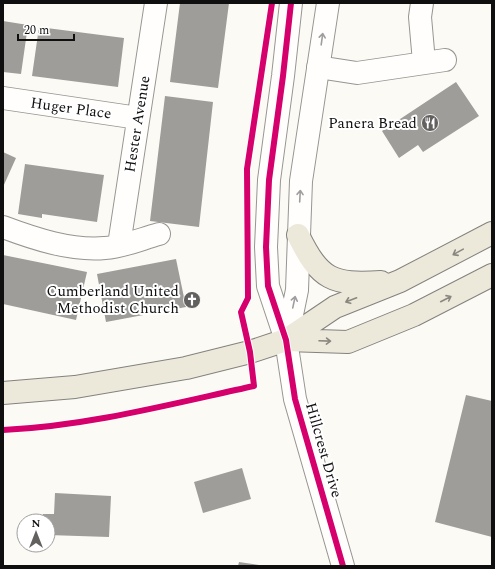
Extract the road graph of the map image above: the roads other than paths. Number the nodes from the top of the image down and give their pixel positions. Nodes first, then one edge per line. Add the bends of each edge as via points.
1 (156, 3) edge
2 (291, 3) edge
3 (328, 3) edge
4 (422, 3) edge
5 (318, 67) junction
6 (3, 98) edge
7 (138, 118) junction
8 (3, 227) edge
9 (492, 233) edge
10 (158, 234) dead end
11 (298, 235) junction
12 (119, 245) junction
13 (492, 275) edge
14 (400, 281) junction
15 (286, 340) junction
16 (3, 393) edge
17 (344, 566) edge

1 - 7 street, Hester Avenue
2 - 15 street via 269,180 266,247 268,286
5 -> 3 street
4 - 5 street via 420,17 434,61 357,73
11 -> 5 street via 301,181
6 - 7 street, Huger Place
7 - 12 street, Hester Avenue
8 - 12 street via 70,246 89,248
9 -> 14 main road
10 - 12 street
11 - 14 main road via 307,254 318,268 333,280 351,284
15 -> 11 street via 297,290
15 -> 13 main road via 348,342 414,315
14 -> 15 main road via 335,307
15 - 16 main road via 186,368 75,387
15 - 17 street, Hillcrest Drive via 295,399

